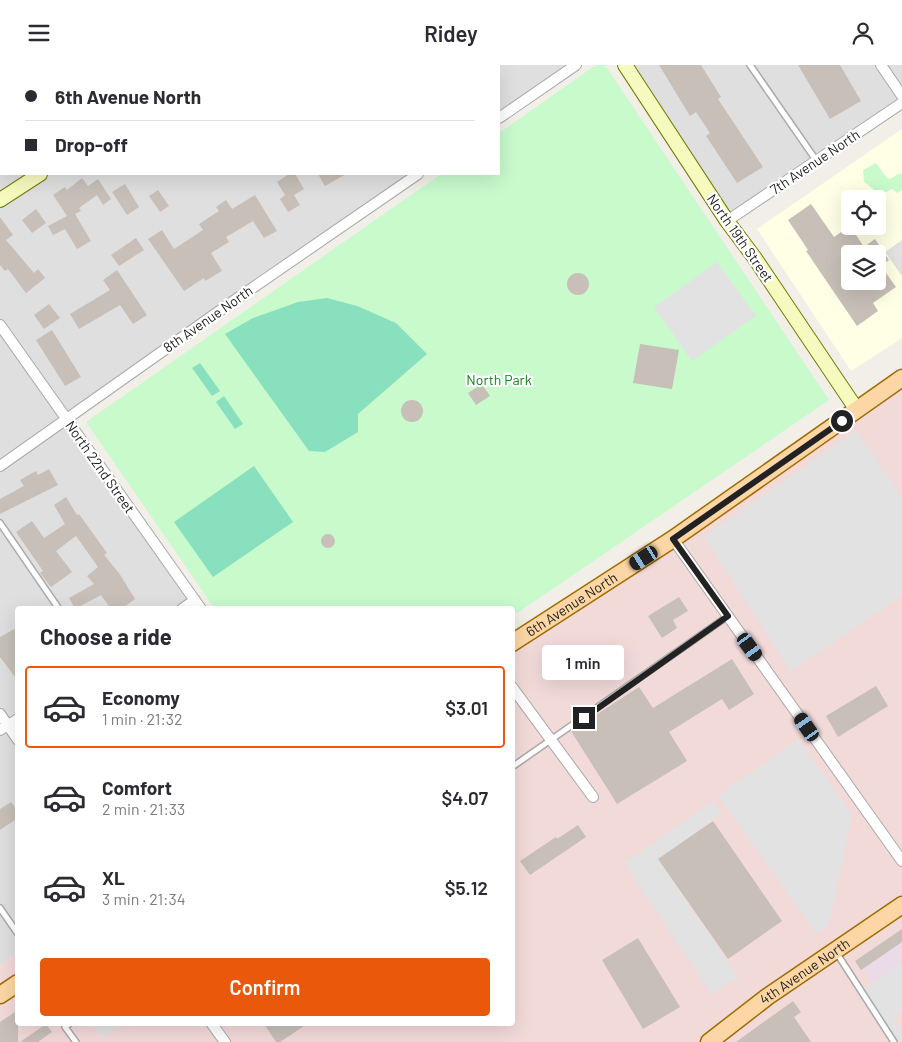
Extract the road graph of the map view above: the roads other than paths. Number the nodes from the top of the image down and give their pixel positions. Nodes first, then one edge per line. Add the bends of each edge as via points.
1 (576, 65) edge
2 (625, 65) edge
3 (750, 65) edge
4 (881, 65) edge
5 (902, 97) edge
6 (902, 103) edge
7 (500, 117) edge
8 (817, 161) junction
9 (38, 175) edge
10 (417, 175) edge
11 (0, 200) edge
12 (727, 221) junction
13 (0, 325) edge
14 (902, 378) edge
15 (857, 410) junction
16 (67, 420) junction
17 (0, 466) edge
18 (0, 523) edge
19 (673, 539) junction
20 (198, 604) edge
21 (57, 606) edge
22 (728, 616) junction
23 (515, 641) edge
24 (515, 691) edge
25 (0, 714) edge
26 (15, 721) edge
27 (4, 728) edge
28 (15, 737) edge
29 (552, 741) junction
30 (515, 765) edge
31 (593, 797) dead end
32 (902, 861) edge
33 (902, 905) edge
34 (0, 908) edge
35 (15, 930) edge
36 (835, 951) junction
37 (15, 985) edge
38 (0, 995) edge
39 (66, 1026) edge
40 (213, 1026) edge
41 (76, 1042) edge
42 (225, 1042) edge
43 (709, 1042) edge
44 (894, 1042) edge

1 - 7 street
2 - 12 street, North 19th Street
3 - 8 lane
4 - 5 street
6 - 8 street, 7th Avenue North
8 - 12 street, 7th Avenue North
9 - 11 street
10 - 16 street, 8th Avenue North
12 - 15 street, North 19th Street
13 - 16 street, North 22nd Street
14 - 15 main road, 6th Avenue North
15 - 19 main road, 6th Avenue North
16 - 17 street, 8th Avenue North
16 - 20 street, North 22nd Street
18 - 21 lane
19 - 22 street
19 - 23 main road, 6th Avenue North
22 - 29 lane
22 - 32 street
24 - 29 street
25 - 27 street
26 - 27 street
27 - 28 street
29 - 30 lane
29 - 31 street
33 - 36 main road, 4th Avenue North
34 - 35 lane
36 - 43 main road, 4th Avenue North via 767,997
36 - 44 lane
37 - 38 main road
39 - 41 lane
40 - 42 street

